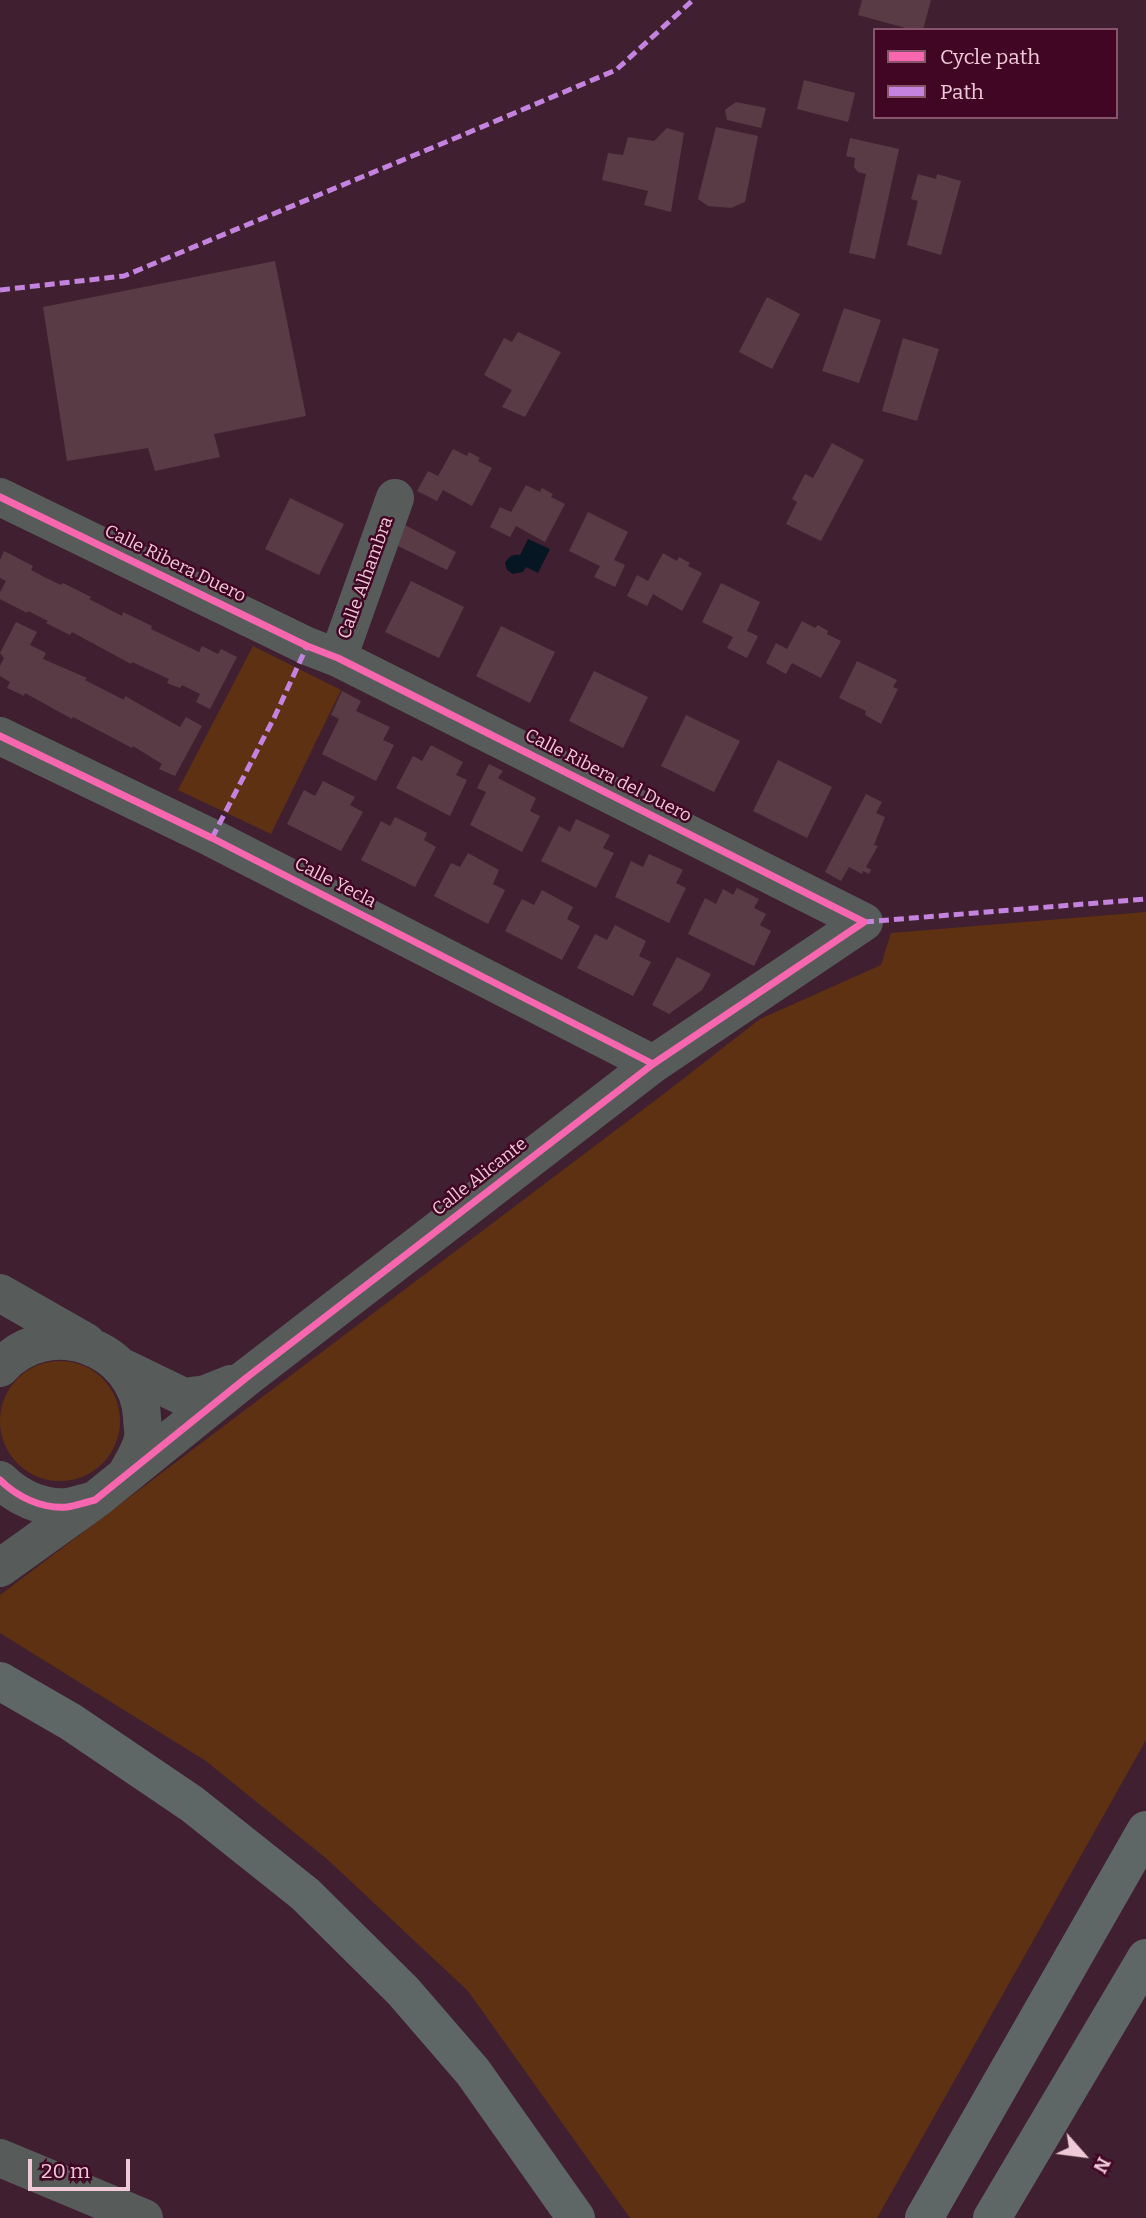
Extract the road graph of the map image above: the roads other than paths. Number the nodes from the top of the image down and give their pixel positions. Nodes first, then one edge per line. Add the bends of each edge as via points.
1 (0, 497) edge
2 (395, 498) dead end
3 (338, 658) junction
4 (0, 736) edge
5 (864, 922) joint
6 (653, 1064) junction
7 (0, 1293) edge
8 (109, 1357) junction
9 (0, 1368) edge
10 (247, 1378) junction
11 (127, 1474) junction
12 (0, 1479) edge
13 (95, 1500) junction
14 (0, 1568) edge
15 (0, 1681) edge
16 (1146, 1830) edge
17 (1146, 1958) edge
18 (0, 2158) edge
19 (144, 2218) edge
20 (576, 2218) edge
21 (924, 2218) edge
22 (992, 2218) edge

1 - 3 street, Calle Ribera Duero
2 - 3 street, Calle Alhambra
3 - 5 street, Calle Ribera del Duero
4 - 6 street, Calle Yecla via 212,838
5 - 6 street, Calle Alicante
6 - 10 street, Calle Alicante
7 - 8 street
8 - 9 street via 64,1340 31,1346
8 - 10 street, Calle Alicante via 184,1396 206,1394
8 - 11 street via 141,1400 143,1438
10 - 11 street, Calle Alicante
11 - 13 street, Calle Alicante
12 - 13 street via 11,1491 37,1504 66,1507
13 - 14 street
15 - 20 main road via 71,1722 192,1804 305,1894 403,1991 472,2072
16 - 21 main road
17 - 22 main road
18 - 19 street

